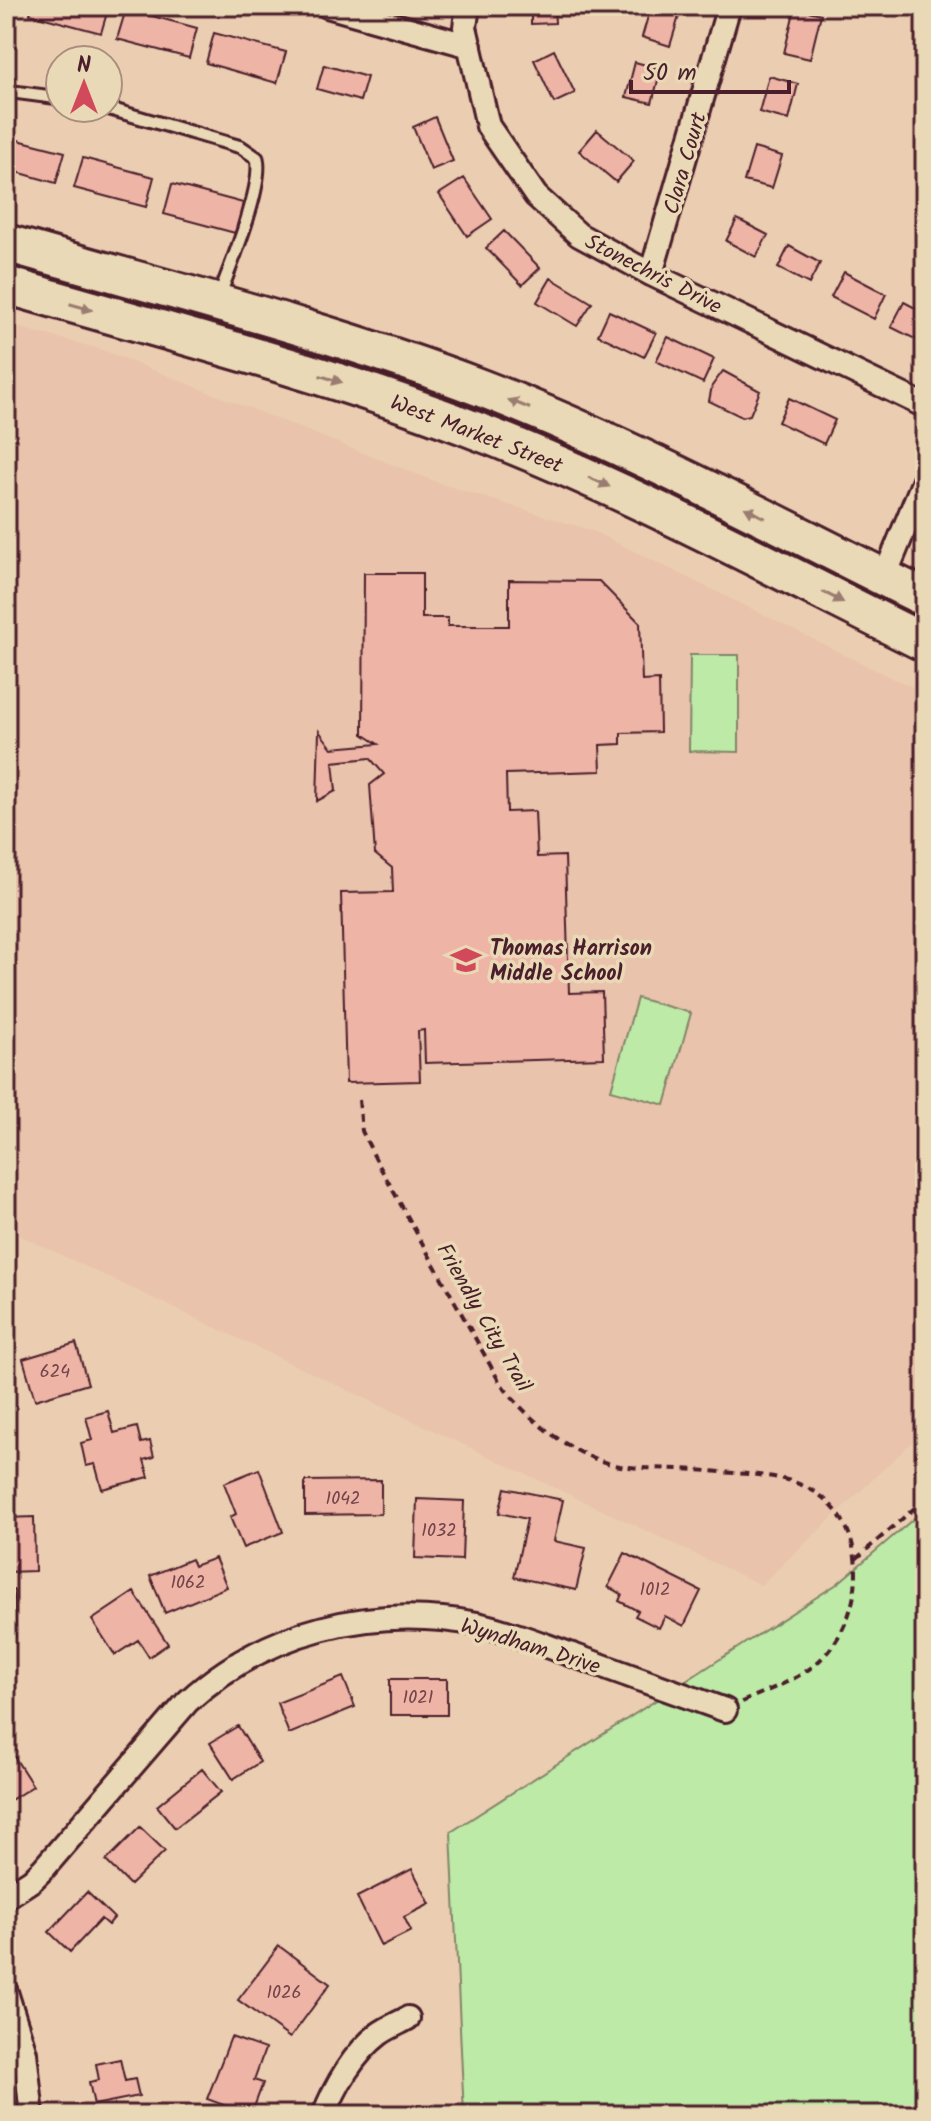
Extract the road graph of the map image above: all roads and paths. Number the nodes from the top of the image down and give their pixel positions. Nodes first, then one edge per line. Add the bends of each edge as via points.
1 (327, 6) edge
2 (468, 6) edge
3 (729, 6) edge
4 (470, 46) junction
5 (6, 91) edge
6 (44, 96) edge
7 (124, 113) edge
8 (6, 243) edge
9 (651, 274) junction
10 (6, 285) edge
11 (216, 303) junction
12 (925, 406) edge
13 (925, 478) edge
14 (884, 578) junction
15 (925, 598) edge
16 (925, 643) edge
17 (359, 1100) dead end
18 (925, 1499) edge
19 (856, 1559) junction
20 (725, 1710) joint
21 (6, 1897) edge
22 (6, 1992) edge
23 (408, 2018) dead end
24 (32, 2115) edge
25 (324, 2115) edge

1 - 4 street
2 - 4 street, Stonechris Drive via 465,27
3 - 9 street, Clara Court
4 - 9 street, Stonechris Drive via 488,126 536,196 579,235
5 - 6 lane
7 - 11 lane via 241,147 257,158 257,179
8 - 11 main road, West Market Street
9 - 12 street, Stonechris Drive
10 -> 16 main road, West Market Street via 310,373 462,425 659,510
14 -> 11 main road, West Market Street via 544,413 386,354
13 - 14 street
14 - 15 main road, West Market Street
17 - 19 path, Friendly City Trail via 362,1131 375,1158 499,1381 523,1412 605,1462 770,1476 805,1486 834,1508
18 - 19 path
19 - 20 path, Friendly City Trail via 853,1602 833,1646 802,1674
20 - 21 street, Wyndham Drive via 478,1625 398,1617 290,1637 229,1667 187,1702 44,1868
22 - 24 street via 25,2053
23 - 25 street via 379,2034 352,2064

